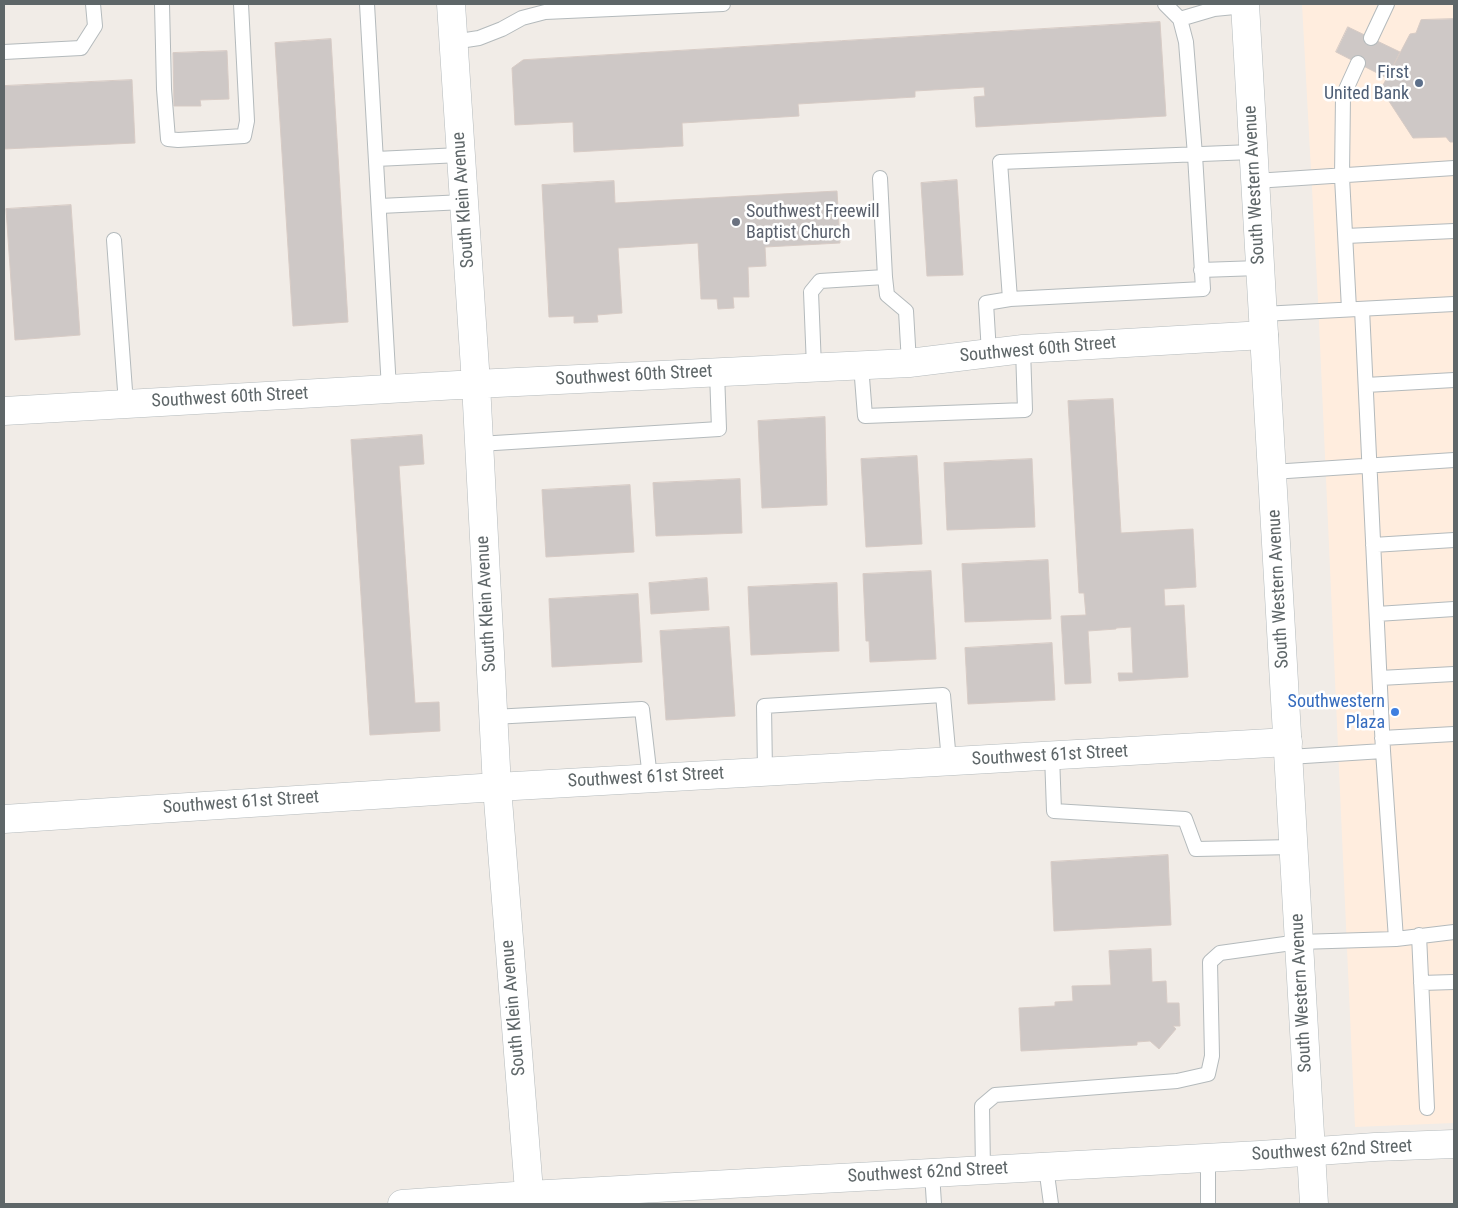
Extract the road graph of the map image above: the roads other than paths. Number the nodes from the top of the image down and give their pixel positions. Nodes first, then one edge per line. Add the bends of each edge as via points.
1 (93, 4) edge
2 (162, 4) edge
3 (241, 4) edge
4 (367, 4) edge
5 (450, 4) edge
6 (723, 4) edge
7 (1165, 4) edge
8 (1387, 4) edge
9 (1245, 5) edge
10 (545, 8) edge
11 (1180, 19) junction
12 (1371, 38) dead end
13 (453, 42) junction
14 (4, 52) edge
15 (1358, 63) dead end
16 (1252, 152) junction
17 (460, 154) junction
18 (1195, 155) junction
19 (376, 159) junction
20 (1454, 168) edge
21 (1342, 176) junction
22 (880, 178) dead end
23 (1255, 181) junction
24 (464, 202) junction
25 (380, 206) junction
26 (1454, 231) edge
27 (1346, 236) junction
28 (114, 240) dead end
29 (1259, 268) junction
30 (1202, 270) junction
31 (885, 277) junction
32 (1010, 299) junction
33 (1454, 304) edge
34 (1356, 309) junction
35 (1263, 325) junction
36 (1023, 349) junction
37 (989, 353) junction
38 (909, 363) junction
39 (861, 365) junction
40 (814, 367) junction
41 (717, 372) junction
42 (1454, 380) edge
43 (476, 384) junction
44 (1366, 385) junction
45 (389, 389) junction
46 (126, 404) junction
47 (4, 411) edge
48 (479, 444) junction
49 (1454, 460) edge
50 (1370, 465) junction
51 (1272, 472) junction
52 (1454, 540) edge
53 (1373, 545) junction
54 (1454, 609) edge
55 (1377, 614) junction
56 (1454, 674) edge
57 (1380, 678) junction
58 (493, 717) junction
59 (1454, 734) edge
60 (1383, 745) junction
61 (1288, 749) junction
62 (1052, 756) junction
63 (949, 761) junction
64 (765, 772) junction
65 (650, 778) junction
66 (497, 787) junction
67 (4, 819) edge
68 (1294, 847) junction
69 (1454, 932) edge
70 (1419, 935) junction
71 (1396, 939) junction
72 (1299, 942) junction
73 (1454, 982) edge
74 (1421, 983) junction
75 (1427, 1108) dead end
76 (1454, 1144) edge
77 (1311, 1151) junction
78 (1208, 1158) junction
79 (1046, 1167) junction
80 (983, 1170) junction
81 (932, 1173) junction
82 (530, 1200) edge
83 (402, 1204) edge
84 (934, 1204) edge
85 (1051, 1204) edge
86 (1208, 1204) edge
87 (1314, 1204) edge

1 - 14 lane via 94,26 81,48
2 - 3 lane via 168,139 178,140 244,136 247,122
4 - 19 lane
5 - 13 street, South Klein Avenue
6 - 10 lane
7 - 11 lane
8 - 12 lane
9 - 11 lane via 1214,9
9 - 16 street, South Western Avenue
10 - 13 lane via 479,38
11 - 18 lane via 1186,42
13 - 17 street, South Klein Avenue
15 - 21 lane via 1344,96
16 - 18 lane
16 - 23 street, South Western Avenue
17 - 19 lane
17 - 24 street, South Klein Avenue
18 - 30 lane
18 - 32 lane via 1000,162
19 - 25 lane
20 - 21 lane
21 - 23 lane
21 - 27 lane
22 - 31 lane
23 - 29 street, South Western Avenue
24 - 25 lane
24 - 43 street, South Klein Avenue
25 - 45 lane
26 - 27 lane
27 - 34 lane
28 - 46 lane
29 - 30 lane
29 - 35 street, South Western Avenue
30 - 32 lane via 1203,289
31 - 38 lane via 887,295 906,311
31 - 40 lane via 820,281 811,292
32 - 37 lane via 986,303
33 - 34 lane
34 - 35 lane
34 - 44 lane
35 - 36 street, Southwest 60th Street
35 - 51 street, South Western Avenue
36 - 37 street, Southwest 60th Street
36 - 39 lane via 1025,410 865,416
37 - 38 street, Southwest 60th Street
38 - 39 street, Southwest 60th Street
39 - 40 street, Southwest 60th Street
40 - 41 street, Southwest 60th Street
41 - 43 street, Southwest 60th Street
41 - 48 lane via 719,429
42 - 44 lane
43 - 45 street, Southwest 60th Street
43 - 48 street, South Klein Avenue
44 - 50 lane
45 - 46 street, Southwest 60th Street
46 - 47 street, Southwest 60th Street
48 - 58 street, South Klein Avenue
49 - 50 lane
50 - 51 lane
50 - 53 lane
51 - 61 street, South Western Avenue
52 - 53 lane
53 - 55 lane
54 - 55 lane
55 - 57 lane
56 - 57 lane
57 - 60 lane
58 - 65 lane via 642,709
58 - 66 street, South Klein Avenue
59 - 60 lane
60 - 61 lane
60 - 71 lane
61 - 62 street, Southwest 61st Street
61 - 68 street, South Western Avenue
62 - 63 street, Southwest 61st Street
62 - 68 lane via 1054,811 1184,819 1196,849
63 - 64 street, Southwest 61st Street
63 - 64 lane via 943,696 874,699 764,706
64 - 65 street, Southwest 61st Street
65 - 66 street, Southwest 61st Street
66 - 67 street, Southwest 61st Street
66 - 82 street, South Klein Avenue
68 - 72 street, South Western Avenue
69 - 70 lane
70 - 71 lane
70 - 74 lane
71 - 72 lane
72 - 77 street, South Western Avenue
72 - 80 lane via 1220,953 1210,962 1212,1056 1208,1074 1177,1081 995,1096 982,1106
73 - 74 lane
74 - 75 lane
76 - 77 street, Southwest 62nd Street
77 - 78 street, Southwest 62nd Street
77 - 87 street, South Western Avenue
78 - 79 street, Southwest 62nd Street
78 - 86 lane
79 - 80 street, Southwest 62nd Street
79 - 85 lane
80 - 81 street, Southwest 62nd Street
81 - 82 street, Southwest 62nd Street
81 - 84 lane
82 - 83 street, Southwest 62nd Street

